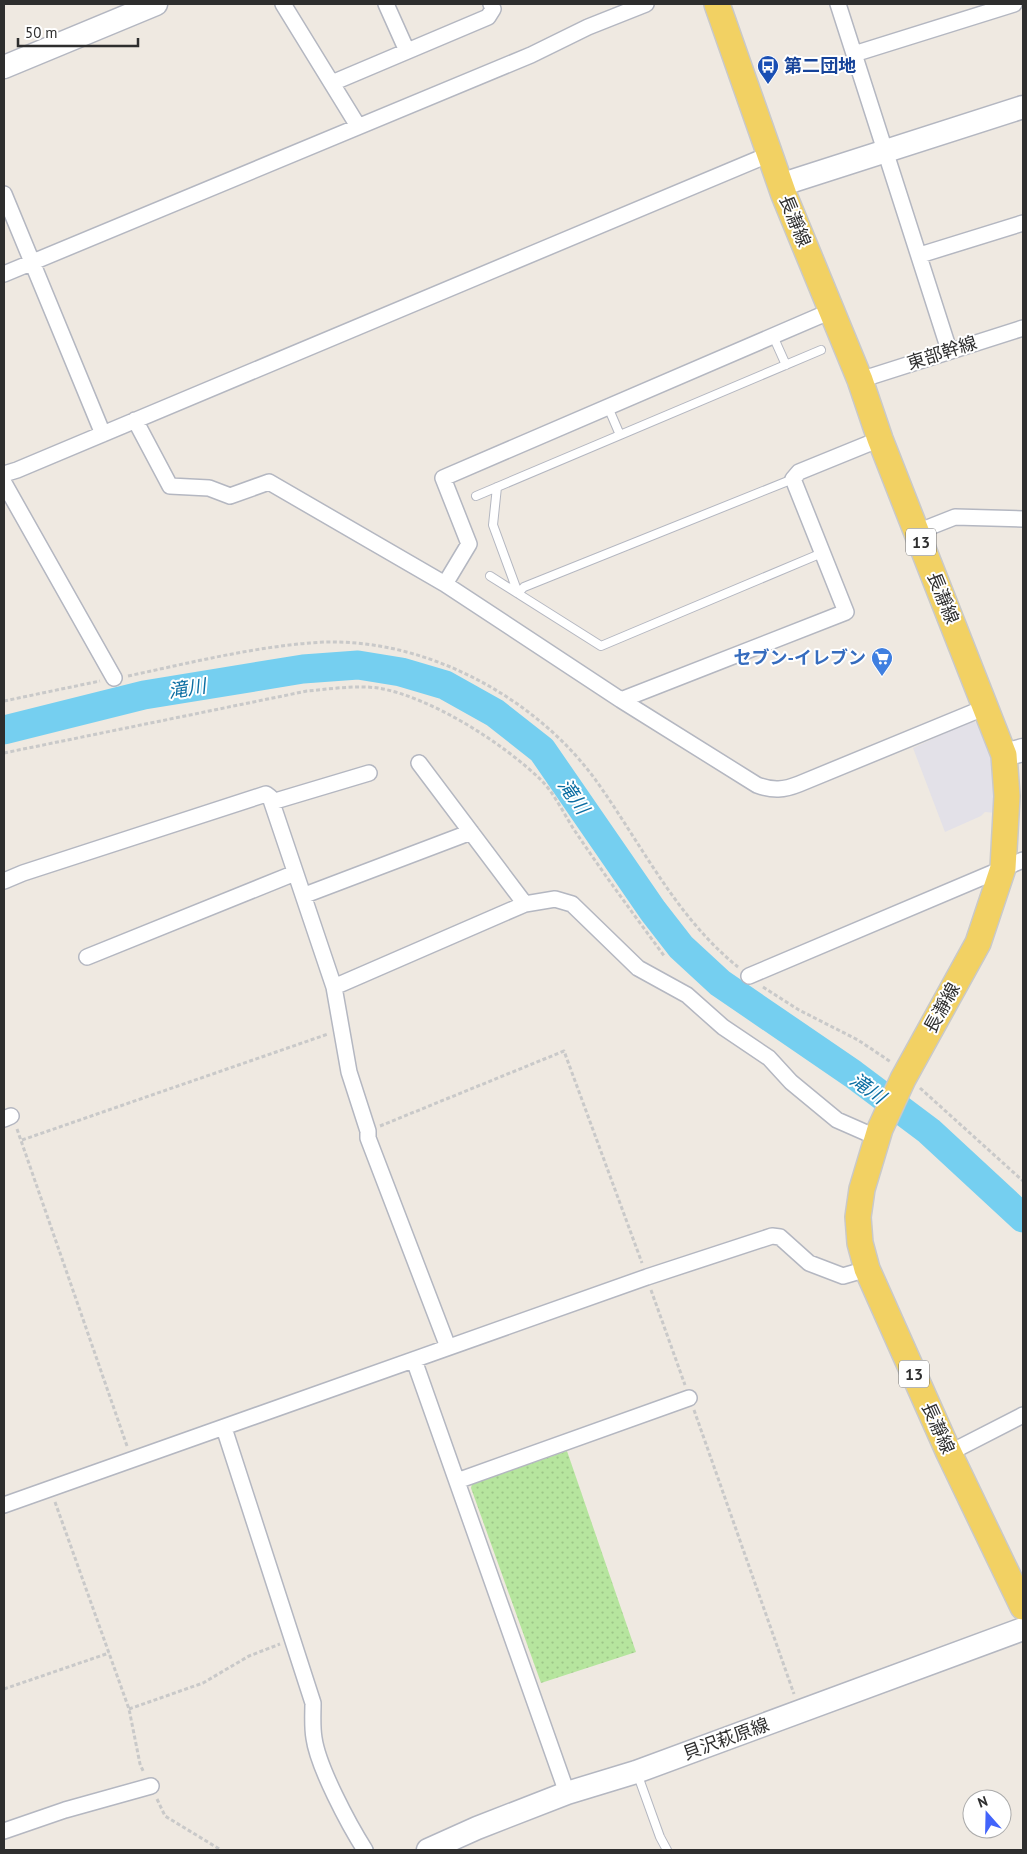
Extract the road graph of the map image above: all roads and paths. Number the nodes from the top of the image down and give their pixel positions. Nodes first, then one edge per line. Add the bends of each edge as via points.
1 (156, 4) edge
2 (283, 4) edge
3 (386, 4) edge
4 (491, 4) edge
5 (646, 4) edge
6 (717, 4) edge
7 (838, 4) edge
8 (1014, 4) edge
9 (406, 51) junction
10 (854, 54) junction
11 (4, 67) edge
12 (332, 83) junction
13 (1023, 107) edge
14 (358, 126) junction
15 (886, 152) junction
16 (770, 154) junction
17 (780, 185) junction
18 (4, 194) edge
19 (1023, 223) edge
20 (920, 256) junction
21 (32, 263) junction
22 (4, 274) edge
23 (832, 311) junction
24 (1023, 328) edge
25 (773, 336) junction
26 (821, 350) dead end
27 (949, 350) junction
28 (786, 365) junction
29 (860, 380) junction
30 (608, 407) junction
31 (135, 420) junction
32 (103, 434) junction
33 (620, 435) junction
34 (880, 439) junction
35 (4, 474) edge
36 (793, 479) junction
37 (4, 483) edge
38 (497, 487) junction
39 (476, 496) dead end
40 (1023, 519) edge
41 (917, 532) junction
42 (822, 553) junction
43 (490, 576) dead end
44 (445, 584) junction
45 (518, 593) junction
46 (114, 678) junction
47 (621, 700) junction
48 (4, 701) edge
49 (986, 708) junction
50 (1014, 753) edge
51 (419, 764) dead end
52 (369, 772) dead end
53 (272, 802) junction
54 (471, 832) junction
55 (1013, 864) edge
56 (295, 873) junction
57 (4, 881) edge
58 (305, 895) junction
59 (525, 904) junction
60 (87, 957) dead end
61 (749, 976) junction
62 (334, 986) junction
63 (343, 1029) junction
64 (904, 1077) junction
65 (8, 1118) edge
66 (368, 1131) junction
67 (879, 1134) junction
68 (22, 1140) junction
69 (1023, 1181) edge
70 (868, 1269) junction
71 (647, 1277) junction
72 (448, 1347) junction
73 (414, 1360) junction
74 (690, 1398) junction
75 (1023, 1415) edge
76 (224, 1428) junction
77 (949, 1452) junction
78 (132, 1460) junction
79 (457, 1481) junction
80 (50, 1489) junction
81 (4, 1505) edge
82 (1023, 1607) edge
83 (1023, 1629) edge
84 (293, 1638) junction
85 (109, 1653) junction
86 (4, 1689) edge
87 (130, 1709) junction
88 (800, 1712) junction
89 (636, 1772) junction
90 (151, 1786) junction
91 (567, 1794) junction
92 (4, 1831) edge
93 (221, 1850) edge
94 (365, 1850) edge
95 (428, 1850) edge
96 (667, 1850) edge

1 - 11 street
2 - 12 street
3 - 9 street
4 - 9 street via 493,9 488,17
5 - 14 street
6 - 16 main road, 長瀞線 / 13
7 - 10 street
8 - 10 street
9 - 12 street
10 - 15 street
12 - 14 street
13 - 15 street
14 - 21 street
15 - 17 street
15 - 20 street
16 - 17 main road, 長瀞線 / 13
16 - 31 street
17 - 23 main road, 長瀞線 / 13
18 - 21 street
19 - 20 street
20 - 27 street
21 - 22 street
21 - 32 street
23 - 25 street
23 - 29 main road, 長瀞線 / 13
24 - 27 street, 東部幹線
25 - 28 lane
25 - 30 street
26 - 28 lane
27 - 29 street, 東部幹線
28 - 33 lane
29 - 34 main road, 長瀞線 / 13
30 - 33 lane
30 - 44 street via 443,478 469,544
31 - 32 street
31 - 44 street via 170,486 209,488 230,496 268,482
32 - 35 street
33 - 38 lane
34 - 36 street via 799,472
34 - 41 main road, 長瀞線 / 13
36 - 42 street
36 - 45 lane via 524,587
37 - 46 street
38 - 39 lane
38 - 45 lane via 493,525
40 - 41 street via 956,517
41 - 49 main road, 長瀞線 / 13
42 - 45 lane via 601,646
42 - 47 street via 846,612
43 - 45 lane
44 - 47 street
46 - 48 path
46 - 61 path via 254,650 312,642 362,644 405,652 467,674 541,720 577,756 662,883 704,934
47 - 49 street via 757,785 784,790
49 - 50 main road, 長瀞線 / 13
50 - 55 main road, 長瀞線 / 13 via 1007,796
51 - 54 street
52 - 53 street
53 - 56 street
53 - 57 street via 266,794
54 - 58 street
54 - 59 street
55 - 61 street
55 - 64 main road, 長瀞線 / 13 via 978,943
56 - 58 street
56 - 60 street
58 - 62 street
59 - 62 street
59 - 67 street via 555,899 572,904 638,968 687,995 723,1027 770,1058 791,1082 837,1120
61 - 64 path via 799,1010 872,1048
62 - 63 street
63 - 66 street via 349,1072
63 - 68 path
64 - 67 main road, 13
64 - 69 path
65 - 68 path
66 - 71 path via 564,1051
66 - 72 street
67 - 70 main road, 長瀞線 / 13 via 862,1189 858,1218 860,1242
68 - 78 path
70 - 71 street via 843,1276 809,1263 780,1237 772,1236
70 - 77 main road, 長瀞線 / 13
71 - 72 street
71 - 74 path
72 - 73 street
73 - 76 street
73 - 79 street
74 - 79 street
74 - 88 path
75 - 77 street
76 - 78 street
76 - 84 street
77 - 82 main road, 長瀞線 / 13
78 - 80 street
79 - 91 street
80 - 81 street
80 - 85 path
83 - 88 street, 貝沢萩原線
84 - 87 path via 249,1656 203,1683
84 - 94 street via 313,1703 318,1755 351,1828
85 - 86 path
85 - 87 path
87 - 90 path via 140,1764
88 - 89 street, 貝沢萩原線
89 - 91 street, 貝沢萩原線
89 - 96 lane
90 - 92 street
90 - 93 path via 165,1816
91 - 95 street, 貝沢萩原線

